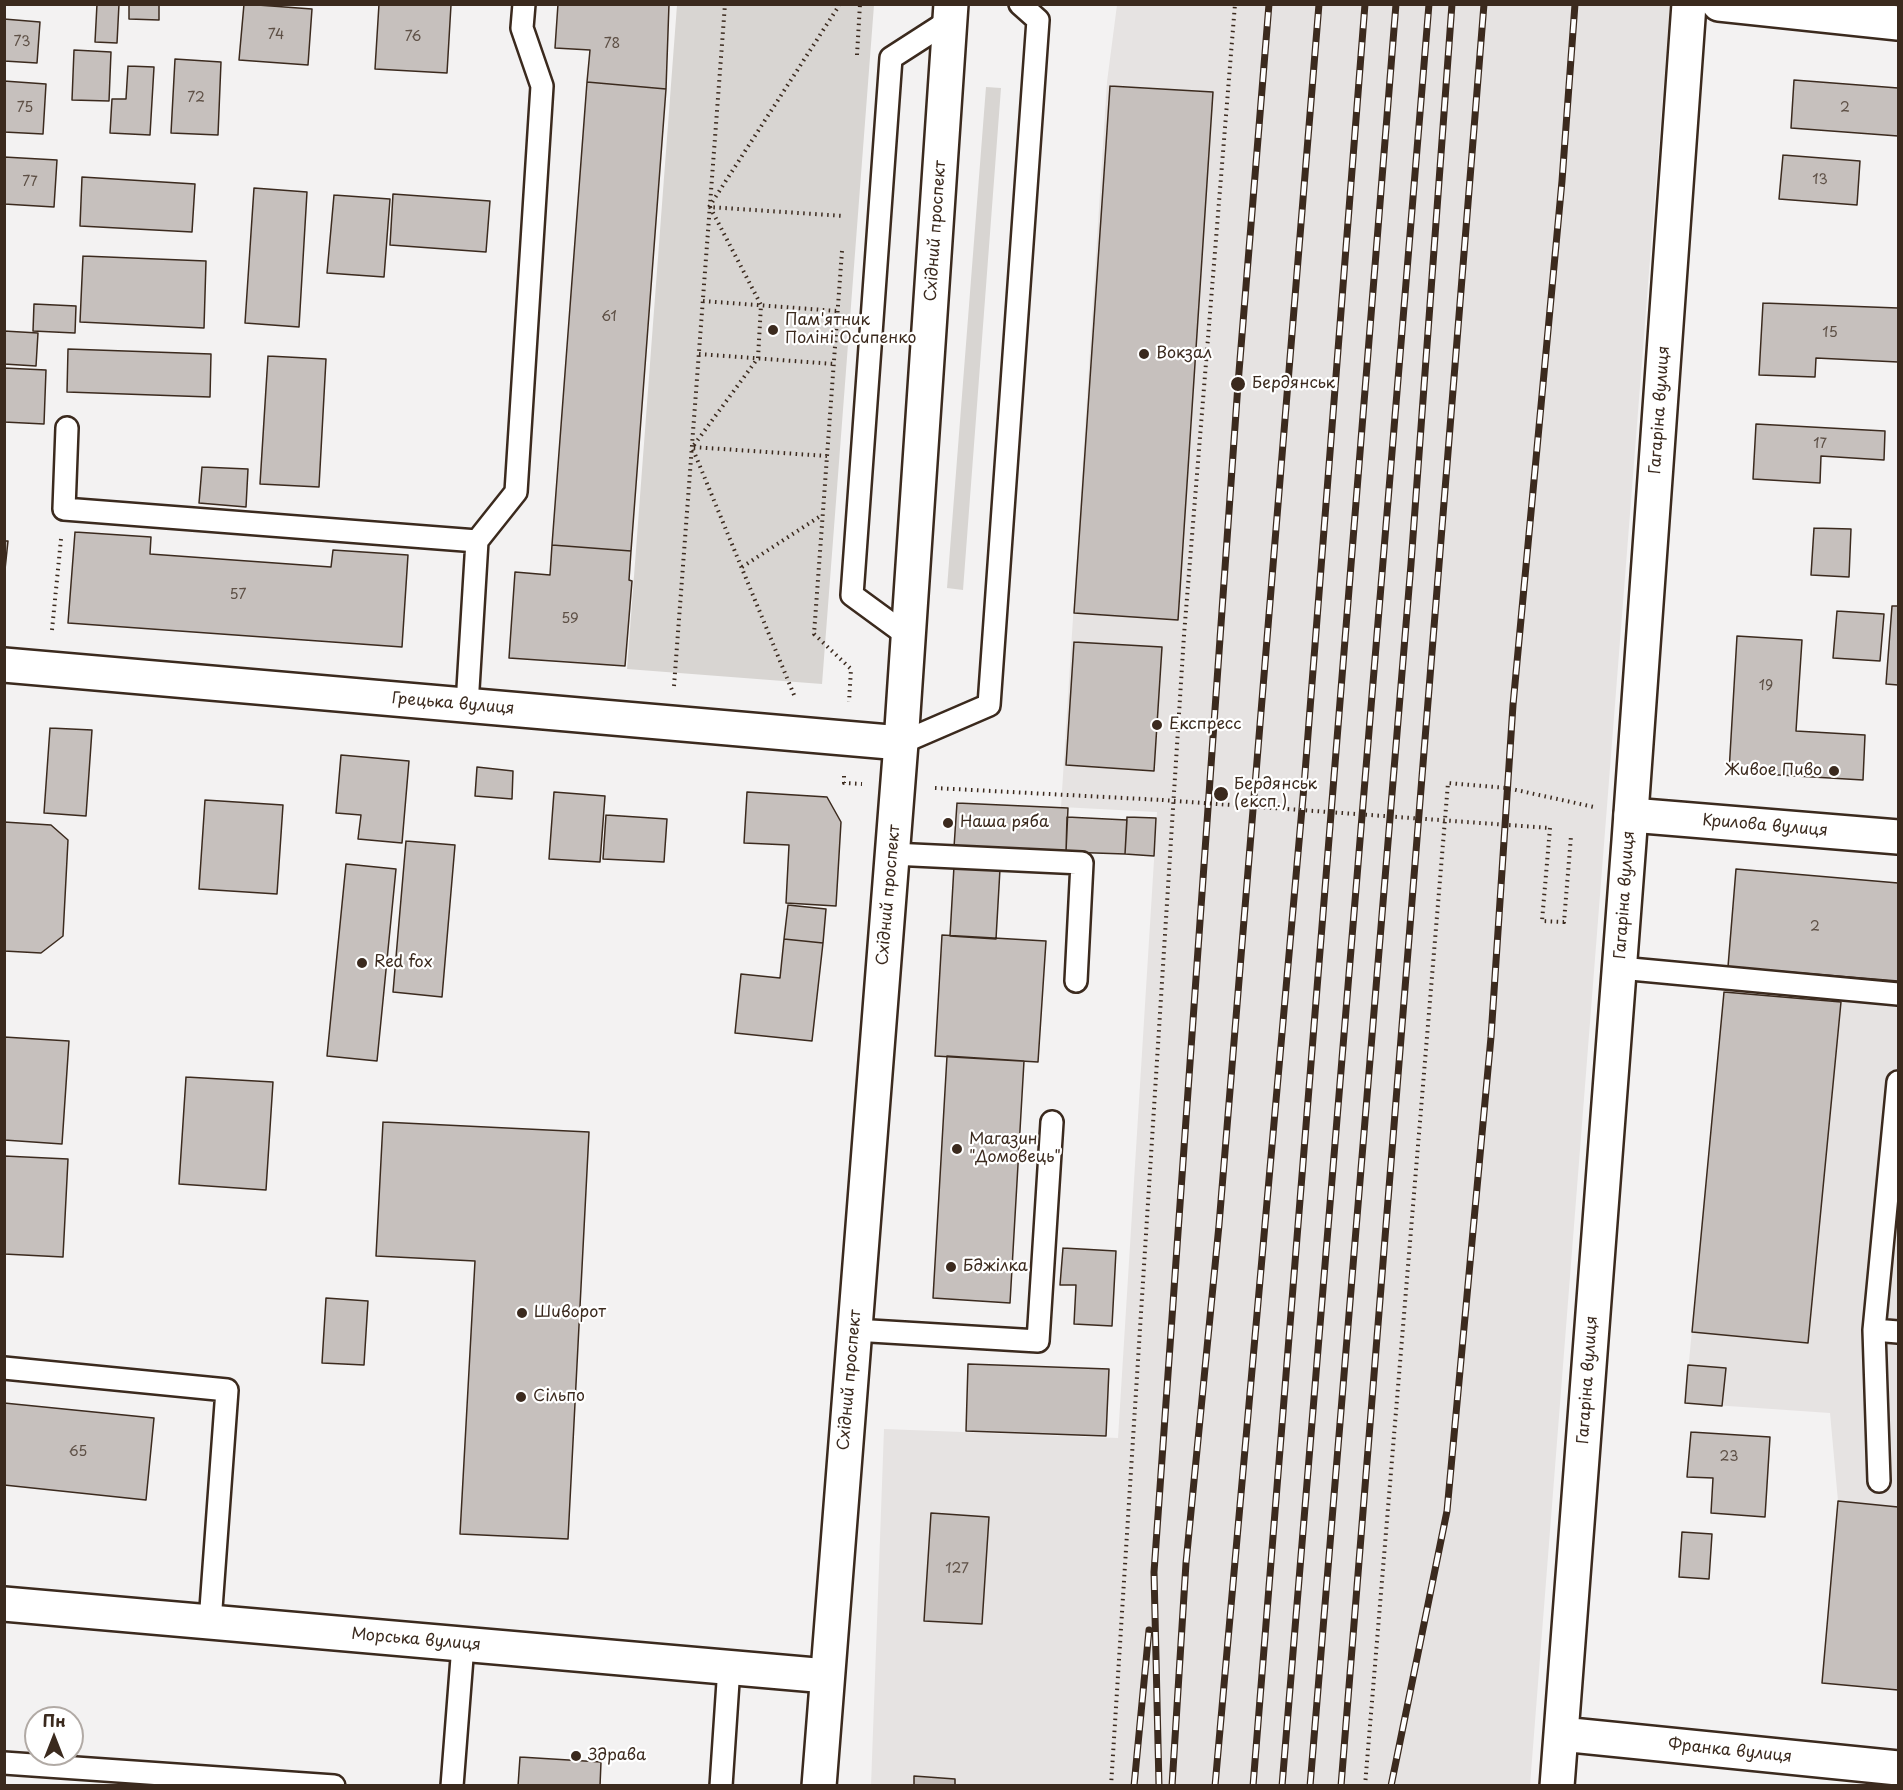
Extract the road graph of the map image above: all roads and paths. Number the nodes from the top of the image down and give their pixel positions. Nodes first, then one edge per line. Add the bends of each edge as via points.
1 (524, 4) edge
2 (724, 4) edge
3 (840, 4) edge
4 (1020, 4) edge
5 (1235, 4) edge
6 (1689, 4) edge
7 (1719, 4) edge
8 (951, 12) edge
9 (1899, 23) edge
10 (709, 207) junction
11 (844, 216) dead end
12 (703, 301) junction
13 (761, 305) junction
14 (837, 311) dead end
15 (699, 354) junction
16 (758, 358) junction
17 (834, 364) dead end
18 (67, 428) dead end
19 (692, 447) junction
20 (827, 456) dead end
21 (64, 509) junction
22 (822, 514) dead end
23 (477, 541) junction
24 (742, 567) junction
25 (908, 636) junction
26 (4, 665) edge
27 (49, 669) junction
28 (674, 686) junction
29 (685, 687) dead end
30 (784, 694) dead end
31 (467, 705) junction
32 (672, 724) junction
33 (901, 743) junction
34 (1022, 793) dead end
35 (1631, 815) junction
36 (1570, 836) dead end
37 (1899, 837) edge
38 (892, 854) junction
39 (1620, 969) junction
40 (1076, 981) dead end
41 (1899, 994) edge
42 (1899, 1082) edge
43 (1052, 1122) dead end
44 (854, 1330) junction
45 (1874, 1330) junction
46 (1899, 1332) edge
47 (4, 1368) edge
48 (1879, 1481) dead end
49 (4, 1604) edge
50 (210, 1622) junction
51 (463, 1645) junction
52 (729, 1667) junction
53 (827, 1676) junction
54 (1561, 1734) junction
55 (4, 1763) edge
56 (1899, 1768) edge
57 (334, 1785) edge
58 (452, 1785) edge
59 (722, 1785) edge
60 (819, 1785) edge
61 (1111, 1785) edge
62 (1365, 1785) edge
63 (1557, 1785) edge

1 - 23 lane via 522,28 543,86 516,492
2 - 10 path
3 - 10 path
4 - 33 lane via 1038,20 989,705
5 - 61 path via 1184,634
6 - 35 street, Гагаріна вулиця
7 - 9 street
8 - 25 street, Східний проспект
8 - 25 lane via 891,58 852,595
10 - 11 path
10 - 12 path
10 - 13 path
12 - 13 path
12 - 15 path
13 - 14 path
13 - 16 path
15 - 16 path
15 - 19 path
16 - 17 path
16 - 19 path
18 - 21 lane
19 - 20 path
19 - 24 path
19 - 28 path
21 - 23 lane
21 - 27 path
22 - 24 path
23 - 31 lane
24 - 30 path via 794,695
25 - 33 street, Східний проспект
26 - 27 street, Грецька вулиця
27 - 31 street, Грецька вулиця
28 - 29 path
28 - 32 path
31 - 32 street, Грецька вулиця
32 - 33 street, Грецька вулиця
33 - 38 street, Східний проспект
34 - 36 path, bridge via 1550,828 1542,921 1564,922
35 - 37 street, Крилова вулиця
35 - 39 street, Гагаріна вулиця
35 - 62 path via 1507,788 1449,783
38 - 40 lane via 1082,863
38 - 44 street, Східний проспект
39 - 41 lane
39 - 54 street, Гагаріна вулиця
42 - 45 lane
43 - 44 lane via 1038,1341
44 - 53 street, Східний проспект
45 - 46 lane
45 - 48 lane
47 - 50 lane via 227,1390
49 - 50 street, Морська вулиця
50 - 51 street, Морська вулиця
51 - 52 street, Морська вулиця
51 - 58 lane
52 - 53 street, Морська вулиця
52 - 59 lane
53 - 60 street, Східний проспект
54 - 56 street, Франка вулиця
54 - 63 street, Гагаріна вулиця
55 - 57 lane

